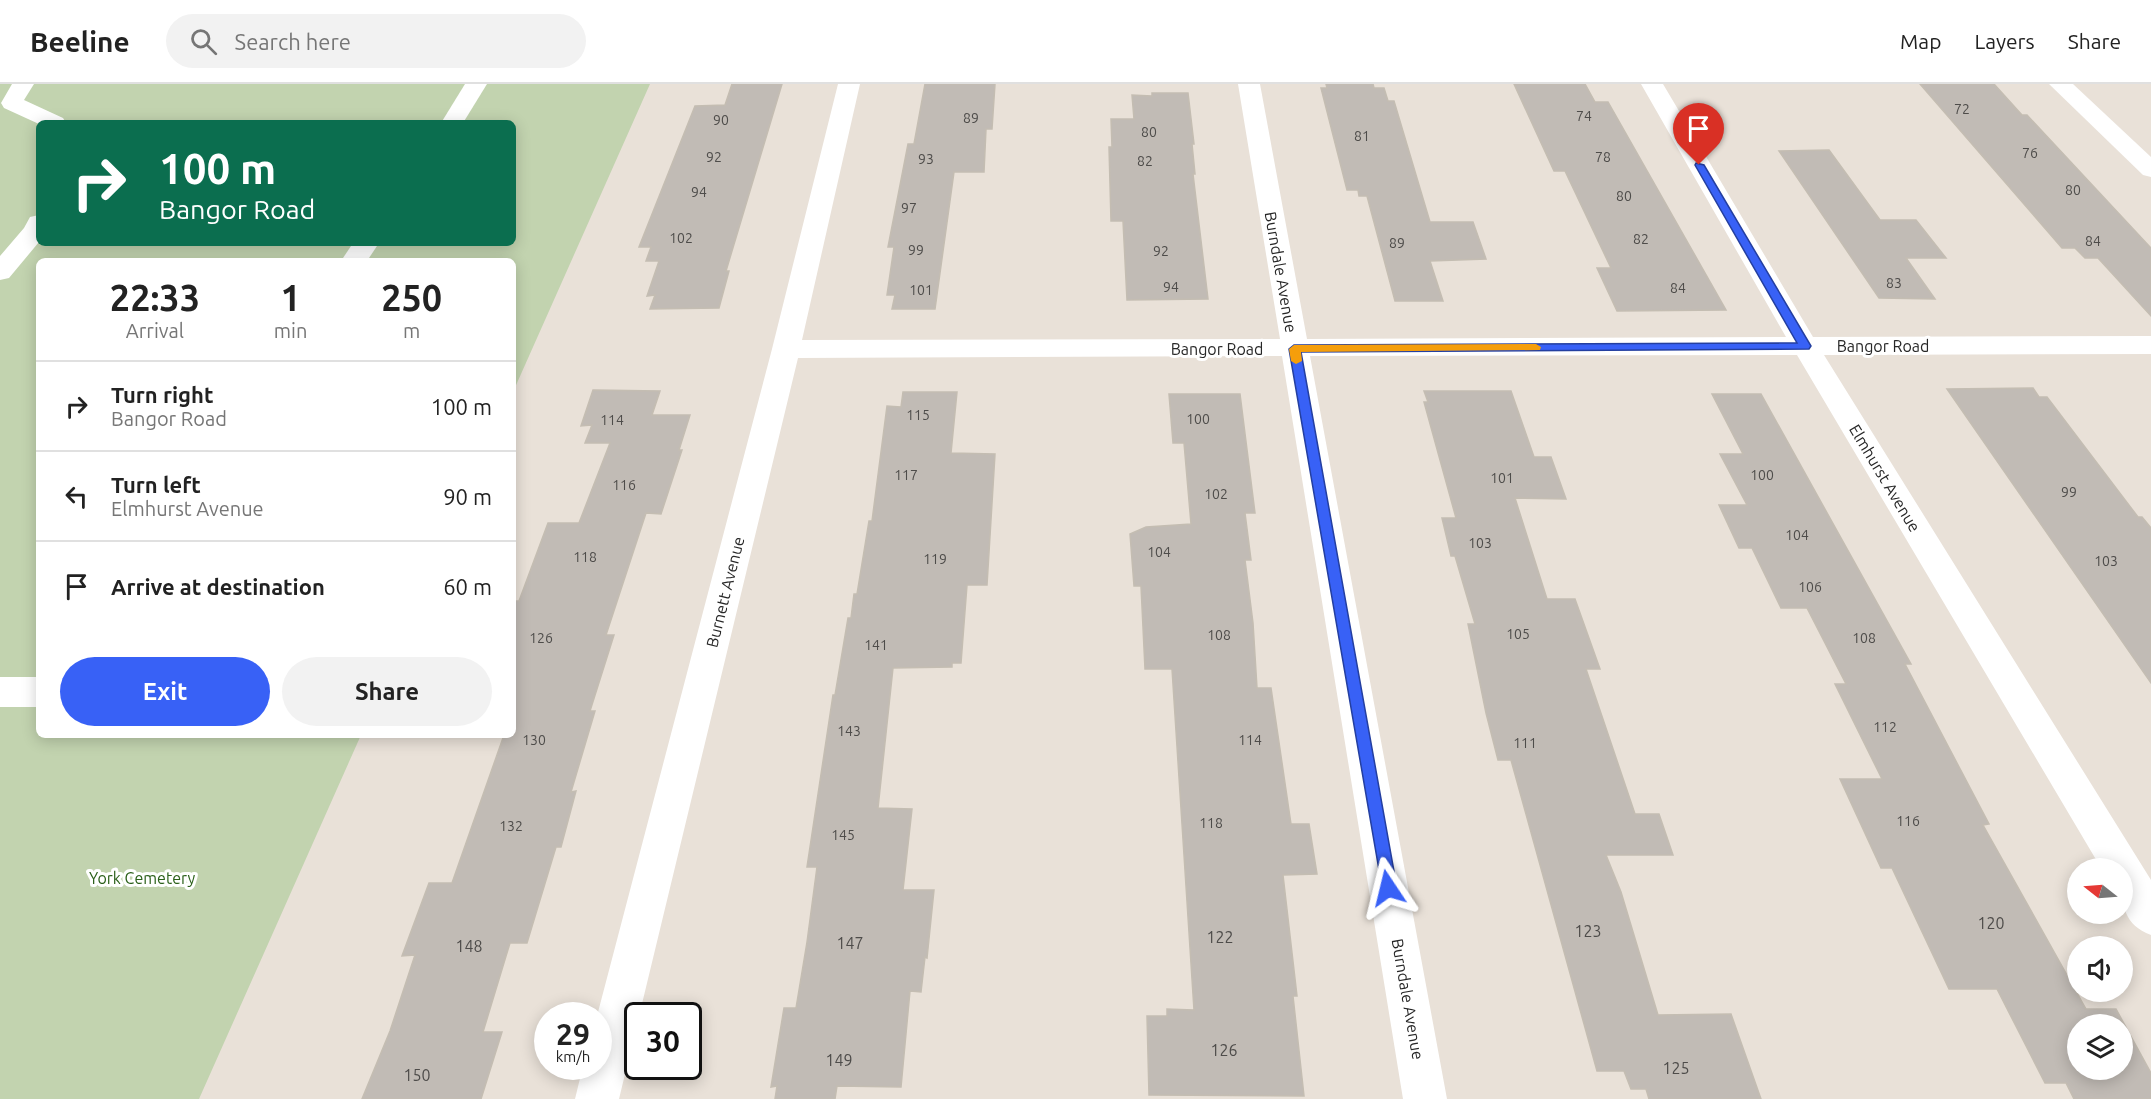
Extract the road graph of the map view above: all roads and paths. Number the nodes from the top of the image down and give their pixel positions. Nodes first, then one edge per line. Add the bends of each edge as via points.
1 (23, 84) edge
2 (476, 84) edge
3 (849, 84) edge
4 (1249, 84) edge
5 (1652, 84) edge
6 (2060, 84) edge
7 (49, 120) edge
8 (454, 120) edge
9 (2151, 170) edge
10 (36, 227) edge
11 (0, 272) edge
12 (2151, 345) edge
13 (1805, 346) junction
14 (786, 349) junction
15 (1294, 349) junction
16 (0, 692) edge
17 (36, 692) edge
18 (2115, 858) edge
19 (2133, 887) edge
20 (2151, 916) edge
21 (597, 1099) edge
22 (1425, 1099) edge

1 - 7 street via 12,103
2 - 8 street
3 - 14 street, Burnett Avenue
4 - 15 street, Burndale Avenue
5 - 13 street, Elmhurst Avenue
6 - 9 street
10 - 11 street
12 - 13 street, Bangor Road
13 - 15 street, Bangor Road
13 - 18 street, Elmhurst Avenue
14 - 15 street, Bangor Road
14 - 21 street, Burnett Avenue
15 - 22 street, Burndale Avenue
16 - 17 street
19 - 20 street, Elmhurst Avenue

